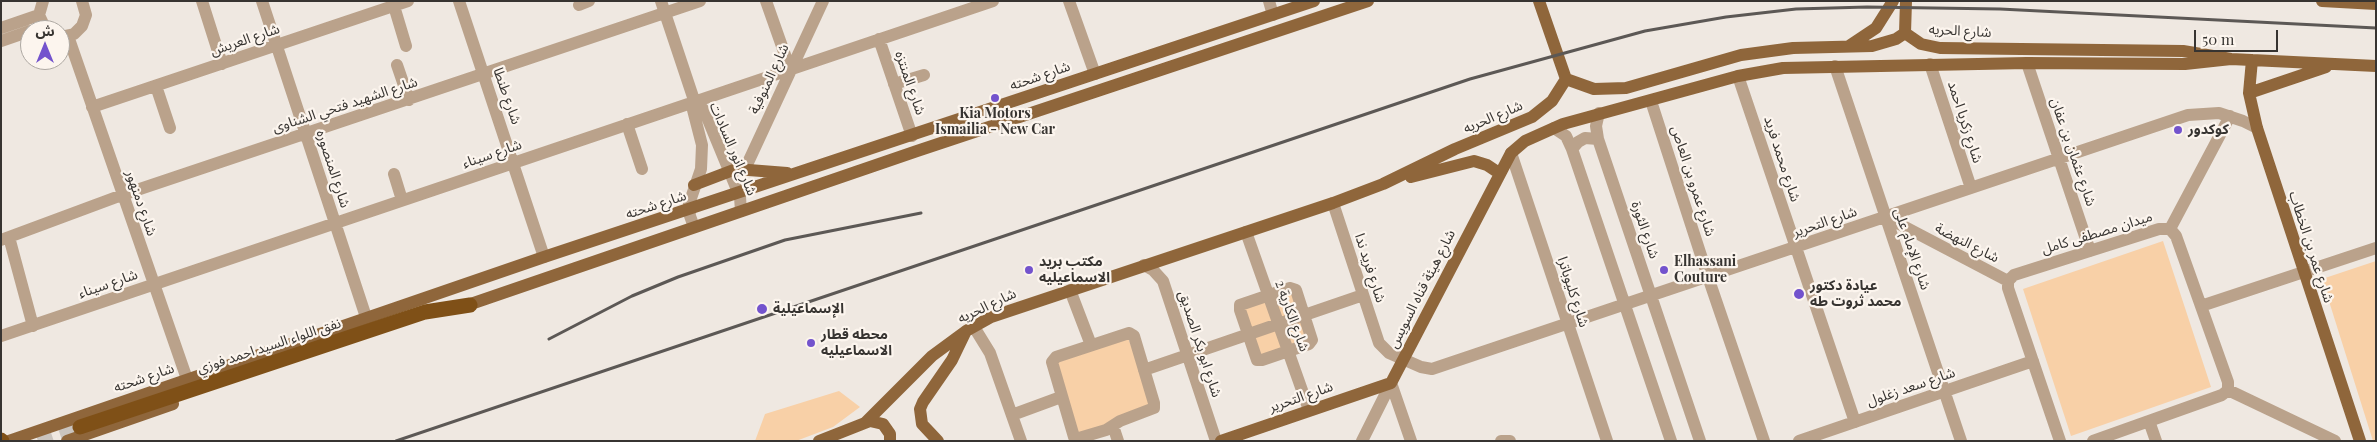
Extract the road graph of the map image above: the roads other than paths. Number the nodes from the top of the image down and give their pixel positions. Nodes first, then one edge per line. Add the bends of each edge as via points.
1 (43, 1) edge
2 (202, 1) edge
3 (262, 1) edge
4 (407, 1) edge
5 (459, 1) edge
6 (700, 1) edge
7 (766, 1) edge
8 (823, 1) edge
9 (993, 1) edge
10 (1069, 1) edge
11 (1269, 1) edge
12 (1314, 1) edge
13 (1368, 1) edge
14 (1539, 1) edge
15 (1893, 1) edge
16 (1906, 1) edge
17 (2322, 1) edge
18 (85, 2) edge
19 (2376, 4) edge
20 (394, 6) junction
21 (964, 6) edge
22 (663, 7) edge
23 (1273, 15) junction
24 (39, 20) edge
25 (20, 27) edge
26 (1, 28) edge
27 (70, 33) edge
28 (1905, 33) junction
29 (20, 34) edge
30 (879, 39) junction
31 (1, 42) edge
32 (277, 45) junction
33 (406, 46) dead end
34 (1847, 47) junction
35 (70, 51) edge
36 (2231, 59) junction
37 (2252, 60) junction
38 (2027, 63) junction
39 (222, 64) junction
40 (1930, 64) junction
41 (2334, 64) junction
42 (397, 66) dead end
43 (1835, 66) junction
44 (2376, 66) edge
45 (1696, 68) junction
46 (790, 69) junction
47 (1095, 74) junction
48 (484, 75) junction
49 (924, 75) dead end
50 (1738, 76) junction
51 (1566, 78) junction
52 (894, 84) junction
53 (156, 86) junction
54 (1701, 86) junction
55 (1626, 88) junction
56 (2249, 93) junction
57 (409, 100) junction
58 (694, 100) junction
59 (1652, 101) junction
60 (1630, 105) junction
61 (92, 107) junction
62 (1599, 112) junction
63 (2230, 116) junction
64 (627, 124) junction
65 (170, 128) dead end
66 (1554, 128) junction
67 (2257, 128) junction
68 (306, 133) junction
69 (912, 136) junction
70 (1598, 139) junction
71 (1572, 149) junction
72 (1511, 153) junction
73 (2059, 159) junction
74 (514, 162) junction
75 (642, 168) dead end
76 (745, 169) junction
77 (729, 171) junction
78 (798, 173) junction
79 (1499, 173) junction
80 (394, 174) dead end
81 (1383, 184) junction
82 (694, 185) junction
83 (1971, 188) junction
84 (738, 193) junction
85 (122, 195) junction
86 (402, 200) junction
87 (1333, 203) junction
88 (689, 210) junction
89 (741, 211) junction
90 (1886, 217) junction
91 (335, 223) junction
92 (694, 227) junction
93 (2170, 229) junction
94 (1246, 232) junction
95 (5, 239) edge
96 (1796, 248) junction
97 (2376, 248) edge
98 (2090, 251) junction
99 (544, 257) junction
100 (1144, 266) junction
101 (2303, 272) junction
102 (1708, 277) junction
103 (2008, 281) junction
104 (153, 285) junction
105 (1070, 290) junction
106 (1268, 295) junction
107 (1363, 295) junction
108 (1652, 296) junction
109 (470, 305) junction
110 (1626, 305) junction
111 (2201, 306) junction
112 (1304, 315) junction
113 (366, 317) junction
114 (1278, 324) junction
115 (1568, 324) junction
116 (33, 326) junction
117 (970, 329) junction
118 (1248, 334) junction
119 (1, 336) edge
120 (1091, 344) junction
121 (1288, 351) junction
122 (1187, 355) junction
123 (1403, 359) junction
124 (2032, 361) junction
125 (1144, 370) junction
126 (187, 379) junction
127 (1391, 383) junction
128 (2228, 390) junction
129 (1945, 392) junction
130 (1061, 397) junction
131 (1309, 410) junction
132 (1012, 415) junction
133 (2149, 421) junction
134 (1854, 422) junction
135 (865, 423) junction
136 (80, 426) tunnel mouth
137 (1113, 426) junction
138 (43, 435) edge
139 (9, 441) edge
140 (67, 441) edge
141 (819, 441) edge
142 (890, 441) edge
143 (938, 441) edge
144 (1021, 441) edge
145 (1118, 441) edge
146 (1216, 441) edge
147 (1222, 441) edge
148 (1362, 441) edge
149 (1411, 441) edge
150 (1501, 441) edge
151 (1510, 441) edge
152 (1607, 441) edge
153 (1671, 441) edge
154 (1700, 441) edge
155 (1764, 441) edge
156 (1799, 441) edge
157 (1961, 441) edge
158 (2060, 441) edge
159 (2093, 441) edge
160 (2156, 441) edge
161 (2334, 441) edge
162 (2360, 441) edge

1 - 24 street
2 - 39 street
3 - 32 street, شارع المنصوره
4 - 20 street, شارع العريش
5 - 48 street, شارع طنطا
6 - 22 street, شارع الشهيد فتحي الشناوى
7 - 46 street
8 - 46 street, شارع المنوفية
9 - 21 street, شارع سيناء
10 - 47 street
11 - 23 street
12 - 23 main road, شارع شحته
13 - 89 main road
14 - 51 main road
15 - 34 main road via 1876,28
16 - 28 main road
17 - 19 main road
18 - 27 street via 86,15 82,26
20 - 32 street, شارع العريش
20 - 33 street
21 - 30 street, شارع سيناء
22 - 48 street, شارع الشهيد فتحي الشناوى
22 - 58 street, شارع انور السادات
23 - 47 main road, شارع شحته
25 - 26 street
28 - 34 main road via 1878,44
28 - 36 main road, شارع الحريه via 1930,47 2183,51
29 - 31 street
30 - 46 street, شارع سيناء
30 - 52 street, شارع المنتزه
32 - 39 street, شارع العريش
32 - 68 street, شارع المنصوره
34 - 45 main road via 1767,51
35 - 61 street, شارع دمنهور
36 - 37 main road, شارع الحريه
36 - 38 main road, شارع الحريه via 2185,64
37 - 41 main road, شارع الحريه
37 - 56 main road, شارع عمر بن الخطاب
38 - 40 main road, شارع الحريه
38 - 73 street, شارع عثمان بن عفان
39 - 53 street, شارع العريش
40 - 43 main road, شارع الحريه
40 - 83 street, شارع زكريا احمد
41 - 44 main road, شارع الحريه
41 - 56 main road
42 - 57 street
43 - 50 main road, شارع الحريه via 1783,68
43 - 90 street, شارع الإمام على
45 - 54 main road
45 - 55 main road
46 - 58 street, شارع سيناء
46 - 76 street, شارع المنوفية
47 - 69 main road, شارع شحته
48 - 57 street, شارع الشهيد فتحي الشناوى
48 - 74 street, شارع طنطا
49 - 52 street
50 - 54 main road, شارع الحريه
50 - 96 street, شارع محمد فريد
51 - 55 main road via 1594,88
51 - 81 main road, شارع الحريه via 1552,101 1532,117
52 - 69 street, شارع المنتزه
53 - 61 street, شارع العريش
53 - 65 street
54 - 59 main road, شارع الحريه
55 - 60 main road
56 - 67 main road, شارع عمر بن الخطاب
57 - 68 street, شارع الشهيد فتحي الشناوى
58 - 64 street, شارع سيناء
58 - 77 street, شارع انور السادات via 704,110
58 - 82 street, شارع انور السادات via 702,153 701,169
59 - 60 main road, شارع الحريه
59 - 102 street, شارع عمرو بن العاص
60 - 62 main road, شارع الحريه
61 - 85 street, شارع دمنهور
62 - 66 main road, شارع الحريه
62 - 70 street, شارع الثورة
63 - 67 street, شارع التحرير
63 - 73 street, شارع التحرير via 2188,115
63 - 93 street
64 - 74 street, شارع سيناء
64 - 75 street
66 - 71 street via 1566,136
66 - 72 main road, شارع الحريه via 1525,141
67 - 101 main road, شارع عمر بن الخطاب
68 - 85 street, شارع الشهيد فتحي الشناوى
68 - 91 street, شارع المنصوره
69 - 78 main road, شارع شحته
70 - 71 street via 1585,138
70 - 108 street, شارع الثورة
71 - 110 street
72 - 79 main road, شارع هيئة قناه السويس
72 - 115 street, شارع كليوباترا
73 - 83 street, شارع التحرير
73 - 98 street, شارع عثمان بن عفان
74 - 86 street, شارع سيناء
74 - 99 street, شارع طنطا
76 - 77 main road
76 - 78 main road
77 - 82 main road
77 - 84 street, شارع انور السادات
78 - 84 main road, شارع شحته
79 - 81 main road via 1480,162 1467,162
79 - 123 main road, شارع هيئة قناه السويس
80 - 86 street
81 - 87 main road, شارع الحريه
82 - 88 street, شارع انور السادات
83 - 90 street, شارع التحرير
84 - 88 main road, شارع شحته
84 - 89 street, شارع انور السادات
85 - 95 street, شارع الشهيد فتحي الشناوى
85 - 104 street, شارع دمنهور
86 - 91 street, شارع سيناء
87 - 94 main road, شارع الحريه
87 - 107 street, شارع فريد ندا
88 - 92 street, شارع انور السادات
88 - 99 main road, شارع شحته
89 - 92 main road
90 - 96 street, شارع التحرير
90 - 103 street, شارع النهضة
90 - 129 street, شارع الإمام على
91 - 104 street, شارع سيناء
91 - 113 street, شارع المنصوره
92 - 109 main road
93 - 98 street, ميدان مصطفى كامل via 2159,229
93 - 111 street, ميدان مصطفى كامل via 2176,236
94 - 100 main road, شارع الحريه
94 - 106 street, شارع الكارية 2
95 - 116 street
96 - 102 street, شارع التحرير
96 - 134 street, شارع محمد فريد
97 - 101 street
98 - 103 street, ميدان مصطفى كامل via 2014,275
99 - 113 main road, شارع شحته
100 - 105 main road, شارع الحريه
100 - 122 street, شارع ابو بكر الصديق via 1163,281
101 - 111 street
101 - 162 main road, شارع عمر بن الخطاب
102 - 108 street, شارع التحرير
102 - 155 street, شارع عمرو بن العاص
103 - 124 street
104 - 116 street, شارع سيناء
104 - 126 street, شارع دمنهور
105 - 117 main road, شارع الحريه via 1009,310
105 - 120 street
106 - 112 street via 1295,288
106 - 114 street, شارع الكارية 2
106 - 118 street via 1240,305
107 - 112 street
107 - 123 street, شارع فريد ندا via 1379,343
108 - 110 street, شارع التحرير
108 - 154 street, شارع الثورة
109 - 136 highway, نفق اللواء السيد احمد فوزي via 425,312
109 - 140 main road
110 - 115 street, شارع التحرير
110 - 153 street
111 - 128 street, ميدان مصطفى كامل
112 - 114 street
112 - 121 street via 1312,340
113 - 126 main road, شارع شحته
114 - 118 street
114 - 121 street, شارع الكارية 2
115 - 123 street, شارع التحرير via 1437,368 1421,367
115 - 152 street, شارع كليوباترا
116 - 119 street, شارع سيناء
117 - 132 street via 990,353
117 - 135 main road, شارع الحريه via 927,360
117 - 143 main road via 920,409 922,424
118 - 121 street via 1258,360
118 - 122 street
120 - 125 street via 1132,334
120 - 130 street via 1053,359
121 - 131 street, شارع الكارية 2
122 - 125 street
122 - 146 street, شارع ابو بكر الصديق
123 - 127 main road, شارع هيئة قناه السويس
124 - 129 street, شارع سعد زغلول
124 - 158 street
125 - 137 street via 1154,408
126 - 138 main road, شارع شحته
127 - 131 main road, شارع التحرير
127 - 148 street, شارع هيئة قناه السويس
127 - 149 street
128 - 133 street
128 - 161 street
129 - 134 street, شارع سعد زغلول
129 - 157 street, شارع الإمام على
130 - 132 street
130 - 137 street via 1074,437 1080,438
131 - 147 main road, شارع التحرير
132 - 144 street
133 - 159 street
133 - 160 street
134 - 156 street, شارع سعد زغلول
135 - 141 main road
135 - 142 main road via 883,424 890,434
137 - 145 street
138 - 139 main road, شارع شحته
150 - 151 street

